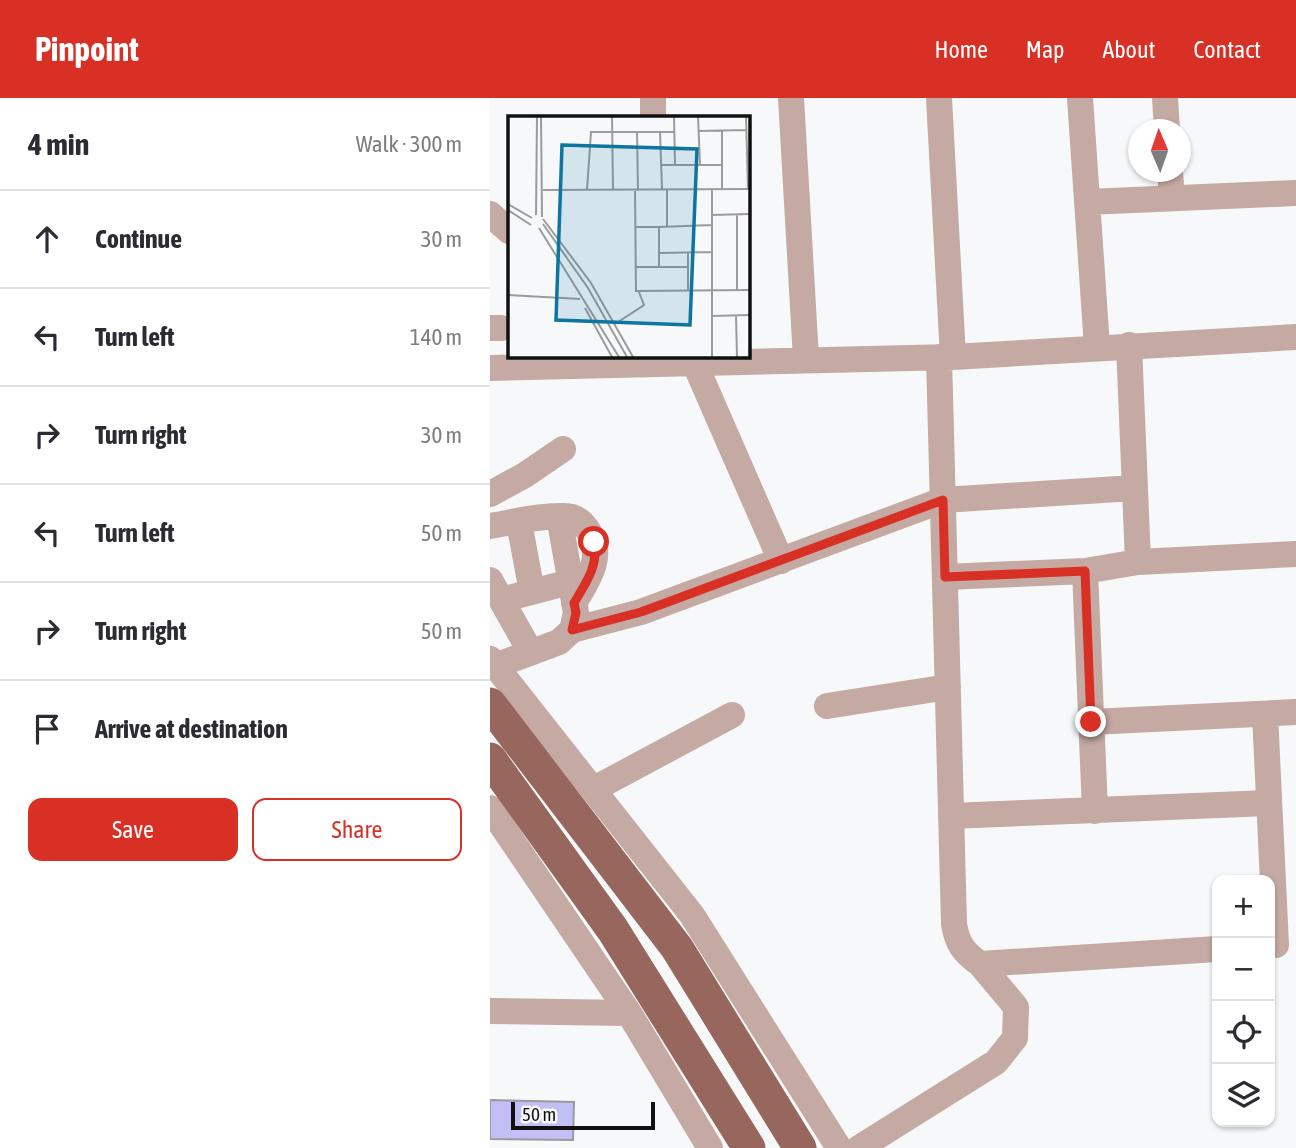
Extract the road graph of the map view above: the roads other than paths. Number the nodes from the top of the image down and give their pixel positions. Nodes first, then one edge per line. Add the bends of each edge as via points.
1 (653, 98) edge
2 (791, 98) edge
3 (939, 98) edge
4 (1080, 98) edge
5 (1165, 98) edge
6 (653, 116) edge
7 (1166, 119) edge
8 (1171, 184) edge
9 (1296, 193) edge
10 (1087, 202) junction
11 (490, 214) edge
12 (508, 230) edge
13 (1296, 337) edge
14 (1129, 345) junction
15 (1097, 347) junction
16 (946, 357) junction
17 (806, 359) junction
18 (650, 360) edge
19 (695, 364) junction
20 (490, 368) edge
21 (563, 449) dead end
22 (1134, 488) junction
23 (490, 494) edge
24 (943, 500) junction
25 (519, 522) junction
26 (490, 526) edge
27 (1296, 554) edge
28 (781, 561) junction
29 (1138, 562) junction
30 (1085, 571) junction
31 (945, 577) junction
32 (496, 590) edge
33 (532, 592) junction
34 (572, 593) junction
35 (572, 630) junction
36 (530, 651) junction
37 (493, 662) edge
38 (948, 687) junction
39 (490, 704) edge
40 (827, 706) dead end
41 (1296, 712) edge
42 (1265, 714) junction
43 (732, 715) dead end
44 (1091, 722) junction
45 (490, 759) edge
46 (594, 789) junction
47 (1268, 803) junction
48 (490, 808) edge
49 (1096, 811) junction
50 (951, 816) junction
51 (1281, 945) edge
52 (1212, 949) edge
53 (980, 964) junction
54 (490, 1011) edge
55 (629, 1013) junction
56 (710, 1148) edge
57 (749, 1148) edge
58 (800, 1148) edge
59 (839, 1148) edge
60 (859, 1148) edge

1 - 6 street
2 - 17 street
3 - 16 street
4 - 10 street
5 - 7 street
8 - 9 street
8 - 10 street
10 - 15 street
11 - 12 street
13 - 14 street
14 - 15 street
14 - 22 street
15 - 16 street
16 - 17 street
16 - 24 street
17 - 19 street
18 - 19 street
18 - 20 street
19 - 28 street
21 - 23 street
22 - 24 street
22 - 29 street
24 - 28 street
24 - 31 street
25 - 26 street
25 - 33 street
25 - 34 street via 559,516
27 - 29 street
28 - 35 street via 641,612
29 - 30 street
30 - 31 street
30 - 44 street
31 - 38 street
32 - 33 street
32 - 36 street
33 - 34 street
34 - 35 street via 576,613
35 - 36 street via 559,642
36 - 37 street
37 - 46 street
38 - 40 street
38 - 50 street
39 - 58 main road via 677,948
41 - 42 street
42 - 44 street
42 - 47 street
43 - 46 street
44 - 49 street
45 - 57 main road via 613,930
46 - 59 street via 692,915
47 - 49 street
47 - 51 street
48 - 55 street
49 - 50 street
50 - 53 street via 956,940
52 - 53 street
53 - 60 street via 1016,1007 1015,1038 996,1062
54 - 55 street
55 - 56 street

